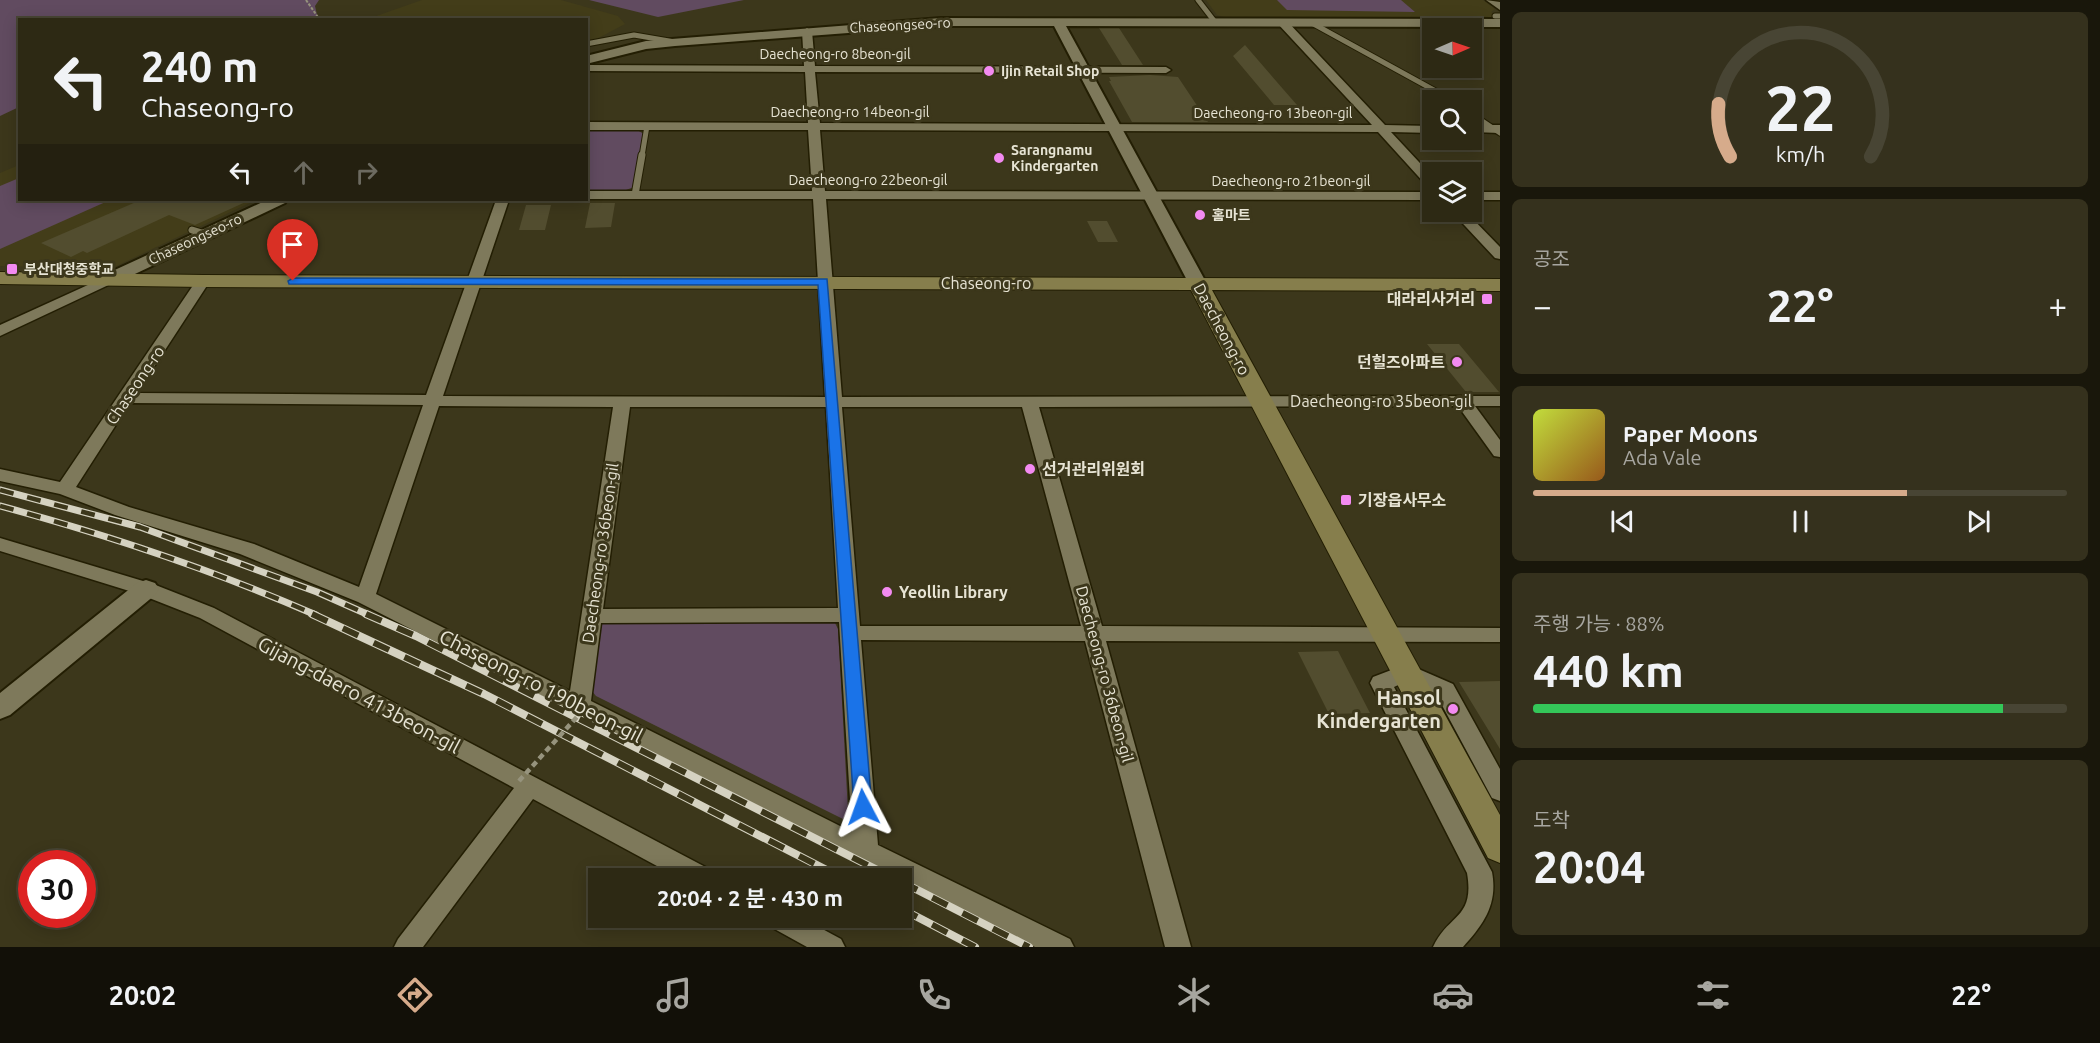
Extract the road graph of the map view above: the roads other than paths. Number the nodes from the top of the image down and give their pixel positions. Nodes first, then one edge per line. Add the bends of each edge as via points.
1 (1198, 0) edge
2 (1491, 0) edge
3 (1499, 15) edge
4 (1058, 22) junction
5 (1215, 22) junction
6 (1282, 22) junction
7 (1310, 22) junction
8 (807, 31) junction
9 (675, 42) junction
10 (588, 44) edge
11 (588, 60) edge
12 (588, 68) edge
13 (809, 69) junction
14 (1083, 69) junction
15 (1166, 70) dead end
16 (1435, 90) edge
17 (1482, 120) edge
18 (588, 126) edge
19 (646, 126) junction
20 (813, 127) junction
21 (1113, 128) junction
22 (1382, 129) junction
23 (1422, 129) edge
24 (1482, 129) edge
25 (1498, 130) edge
26 (1422, 172) edge
27 (588, 195) edge
28 (634, 195) junction
29 (817, 195) junction
30 (1149, 195) junction
31 (1422, 196) edge
32 (1482, 196) edge
33 (1500, 196) edge
34 (276, 201) edge
35 (502, 201) edge
36 (1469, 222) edge
37 (1500, 255) edge
38 (0, 278) edge
39 (112, 278) junction
40 (203, 281) junction
41 (823, 281) junction
42 (473, 282) junction
43 (1198, 284) junction
44 (1500, 285) edge
45 (0, 331) edge
46 (126, 398) junction
47 (432, 400) junction
48 (1261, 401) junction
49 (1463, 401) junction
50 (1500, 401) edge
51 (622, 402) junction
52 (832, 402) junction
53 (1029, 402) junction
54 (1500, 452) edge
55 (0, 475) edge
56 (65, 489) junction
57 (0, 544) edge
58 (146, 589) junction
59 (365, 597) junction
60 (591, 616) junction
61 (849, 624) junction
62 (1094, 634) junction
63 (1387, 635) junction
64 (1500, 635) edge
65 (1407, 672) junction
66 (582, 706) junction
67 (0, 708) edge
68 (524, 783) junction
69 (1492, 804) edge
70 (1500, 848) edge
71 (866, 851) junction
72 (683, 868) edge
73 (797, 928) edge
74 (407, 947) edge
75 (832, 947) edge
76 (1061, 947) edge
77 (1178, 947) edge
78 (1446, 947) edge

1 - 5 lane
2 - 3 street
3 - 7 street, Chaseongseo-ro
4 - 5 street, Chaseongseo-ro
4 - 8 street, Chaseongseo-ro via 941,22
4 - 14 street, Daecheong-ro
5 - 6 street, Chaseongseo-ro
6 - 7 street, Chaseongseo-ro
6 - 22 street
7 - 16 lane
8 - 9 street, Chaseongseo-ro
8 - 13 street
9 - 10 lane via 634,35
9 - 11 street, Chaseongseo-ro
12 - 13 street, Daecheong-ro 8beon-gil
13 - 14 street, Daecheong-ro 8beon-gil
13 - 20 street
14 - 15 street, Daecheong-ro 8beon-gil
14 - 21 street, Daecheong-ro
17 - 25 lane
18 - 19 street, Daecheong-ro 14beon-gil
19 - 20 street, Daecheong-ro 14beon-gil
19 - 28 lane
20 - 21 street, Daecheong-ro 14beon-gil
20 - 29 street
21 - 22 street, Daecheong-ro 13beon-gil
21 - 30 street, Daecheong-ro
22 - 23 street, Daecheong-ro 13beon-gil
22 - 26 street
24 - 25 street
27 - 28 street, Daecheong-ro 22beon-gil
28 - 29 street, Daecheong-ro 22beon-gil
29 - 30 street, Daecheong-ro 22beon-gil
29 - 41 street
30 - 31 street, Daecheong-ro 21beon-gil
30 - 43 street, Daecheong-ro
32 - 33 street
34 - 39 street, Chaseongseo-ro via 198,232
35 - 42 street
36 - 37 street
38 - 39 main road, Chaseong-ro
39 - 40 main road, Chaseong-ro
39 - 45 street
40 - 42 main road, Chaseong-ro
40 - 46 street, Chaseong-ro
41 - 42 main road, Chaseong-ro
41 - 43 main road, Chaseong-ro
41 - 52 street
42 - 47 street
43 - 44 main road, Chaseong-ro
43 - 48 main road, Daecheong-ro
46 - 47 street
46 - 56 street, Chaseong-ro
47 - 51 street
47 - 59 street
48 - 49 street, Daecheong-ro 35beon-gil
48 - 53 street
48 - 63 main road, Daecheong-ro
49 - 50 street, Daecheong-ro 35beon-gil
49 - 54 street
51 - 52 street
51 - 60 street, Daecheong-ro 36beon-gil
52 - 53 street
52 - 61 street
53 - 62 street, Daecheong-ro 36beon-gil
55 - 56 street, Chaseong-ro 190beon-gil
56 - 59 street, Chaseong-ro 190beon-gil via 247,549
57 - 58 street, Gijang-daero 413beon-gil
58 - 67 street
58 - 68 street, Gijang-daero 413beon-gil via 207,613
59 - 66 street, Chaseong-ro 190beon-gil
60 - 61 street
60 - 66 street, Daecheong-ro 36beon-gil
61 - 62 street
61 - 71 street
62 - 63 street
62 - 77 street, Daecheong-ro 36beon-gil
63 - 64 street
63 - 65 main road, Daecheong-ro
65 - 69 main road, Daecheong-ro
65 - 78 street via 1380,683 1479,872 1483,887 1482,902 1474,918
66 - 71 street, Chaseong-ro 190beon-gil
68 - 72 street, Gijang-daero 413beon-gil
68 - 74 street
69 - 70 main road, Daecheong-ro
71 - 76 street, Chaseong-ro 190beon-gil
73 - 75 street

